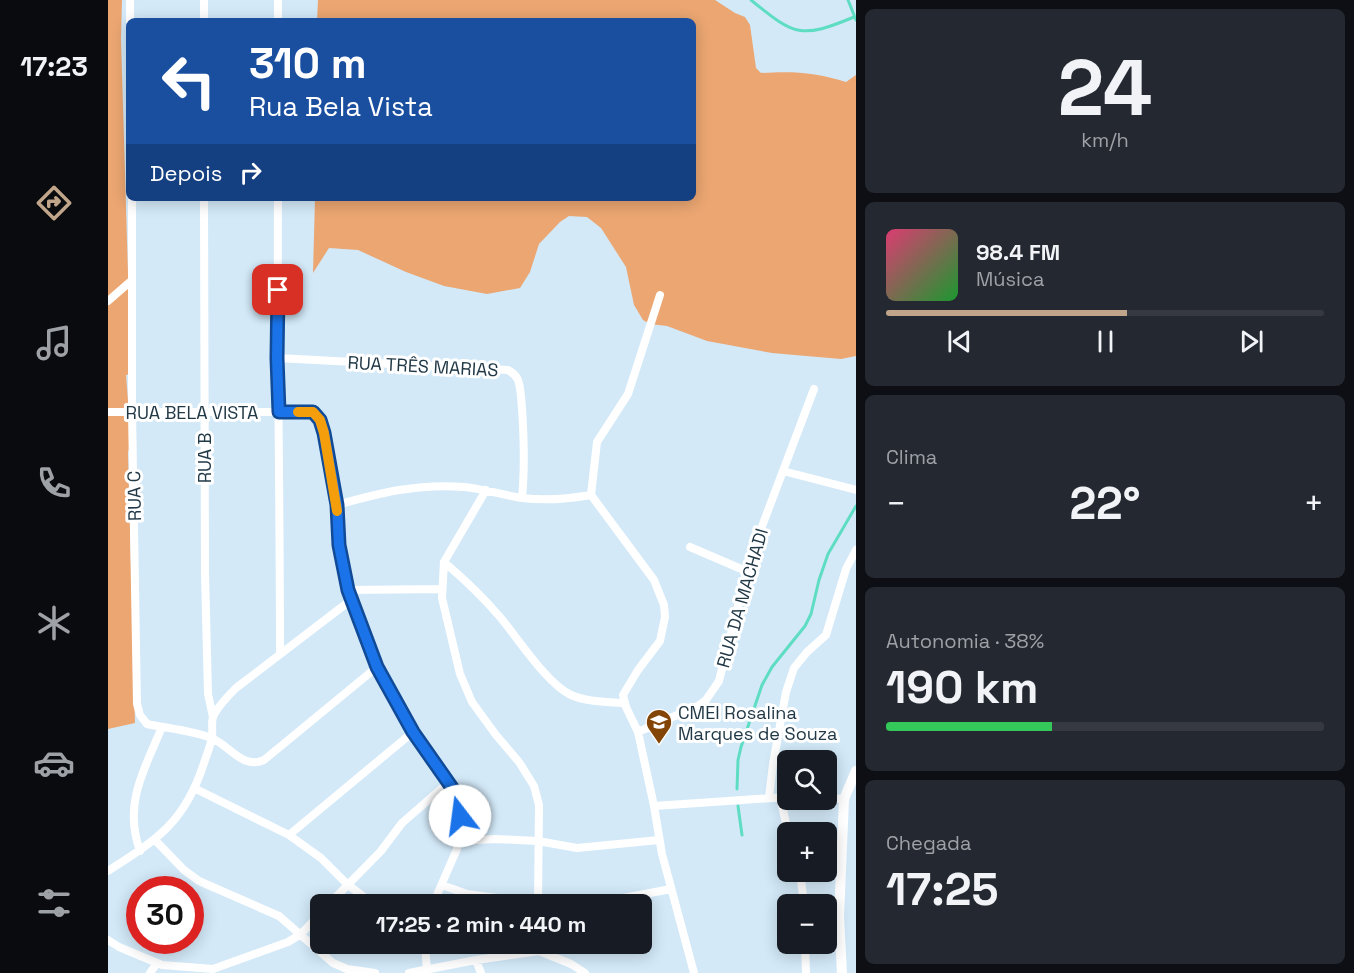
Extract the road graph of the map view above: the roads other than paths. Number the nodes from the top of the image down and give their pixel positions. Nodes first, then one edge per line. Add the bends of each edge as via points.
1 (130, 0) edge
2 (204, 0) edge
3 (278, 0) edge
4 (130, 18) edge
5 (204, 18) edge
6 (278, 18) edge
7 (132, 201) edge
8 (204, 201) edge
9 (279, 201) edge
10 (131, 280) junction
11 (660, 295) dead end
12 (108, 301) edge
13 (277, 358) junction
14 (814, 389) dead end
15 (108, 412) edge
16 (132, 412) junction
17 (279, 412) junction
18 (204, 413) junction
19 (783, 471) junction
20 (486, 490) junction
21 (856, 490) edge
22 (591, 495) junction
23 (522, 498) junction
24 (337, 505) junction
25 (690, 547) dead end
26 (856, 550) edge
27 (444, 562) junction
28 (746, 571) junction
29 (441, 589) junction
30 (348, 590) junction
31 (351, 600) junction
32 (280, 654) junction
33 (377, 667) junction
34 (625, 703) junction
35 (213, 717) junction
36 (162, 728) junction
37 (413, 732) junction
38 (638, 732) junction
39 (212, 738) junction
40 (856, 771) edge
41 (449, 782) junction
42 (194, 788) junction
43 (770, 798) junction
44 (777, 798) edge
45 (837, 799) edge
46 (844, 799) junction
47 (654, 806) junction
48 (289, 835) junction
49 (155, 840) junction
50 (458, 840) junction
51 (659, 840) junction
52 (538, 841) junction
53 (140, 850) junction
54 (108, 871) edge
55 (347, 884) junction
56 (442, 885) junction
57 (671, 889) junction
58 (338, 894) edge
59 (360, 894) edge
60 (438, 894) edge
61 (467, 894) edge
62 (538, 894) edge
63 (645, 894) edge
64 (310, 925) edge
65 (302, 934) junction
66 (108, 940) edge
67 (425, 954) edge
68 (505, 954) edge
69 (552, 954) edge
70 (805, 954) edge
71 (476, 960) junction
72 (157, 963) junction
73 (427, 970) junction
74 (213, 971) edge
75 (346, 971) edge
76 (150, 973) edge
77 (375, 973) edge
78 (409, 973) edge
79 (481, 973) edge
80 (585, 973) edge
81 (694, 973) edge
82 (806, 973) edge
83 (842, 973) edge

1 - 4 street
2 - 5 street
3 - 6 street
7 - 10 street, RUA C
8 - 18 street, RUA B
9 - 13 street
10 - 12 street
10 - 16 street, RUA C
11 - 22 street via 628,394 596,445
13 - 17 street
13 - 23 street, RUA TRÊS MARIAS via 508,370 518,378 520,387 525,464
14 - 19 street, RUA DA MACHADI
15 - 16 street, RUA BELA VISTA
16 - 18 street, RUA BELA VISTA
16 - 36 street, RUA C via 137,704 144,722
17 - 18 street, RUA BELA VISTA
17 - 24 street, RUA BELA VISTA via 313,412 320,420
17 - 32 street
18 - 35 street, RUA B via 208,681
19 - 21 street
19 - 28 street, RUA DA MACHADI
20 - 23 street
20 - 24 street via 420,486
20 - 27 street
22 - 23 street via 553,500
22 - 34 street via 654,580 664,605 660,641 623,695
24 - 30 street via 339,545
25 - 28 street
26 - 43 street via 846,569 826,635 794,668 786,692
27 - 29 street
27 - 34 street via 499,616 562,690 584,699
28 - 38 street, RUA DA MACHADI via 717,686 698,706
29 - 30 street
29 - 52 street via 450,634 472,702 534,786 539,805
30 - 31 street
31 - 32 street
31 - 33 street
32 - 35 street via 236,688
33 - 37 street
33 - 39 street via 261,762 246,762
34 - 38 street
35 - 39 street
36 - 39 street, RUA C
36 - 53 street via 134,798 134,831
37 - 41 street
37 - 48 street
38 - 47 street
39 - 42 street
40 - 46 street
41 - 50 street via 459,804
41 - 55 street via 407,819
42 - 48 street
42 - 49 street via 179,814
43 - 44 street
43 - 47 street
45 - 46 street
46 - 83 street via 839,917
47 - 51 street
48 - 55 street via 321,858
49 - 53 street
49 - 65 street via 199,881 272,912
50 - 52 street
50 - 56 street
51 - 52 street via 577,848
51 - 57 street
52 - 62 street
53 - 54 street
55 - 58 street
55 - 59 street
56 - 60 street
56 - 61 street
57 - 63 street
57 - 81 street
64 - 65 street
65 - 74 street
65 - 75 street
66 - 72 street
67 - 73 street
68 - 71 street
69 - 80 street
70 - 82 street
71 - 73 street
71 - 79 street
72 - 74 street
72 - 76 street
73 - 78 street
75 - 77 street

